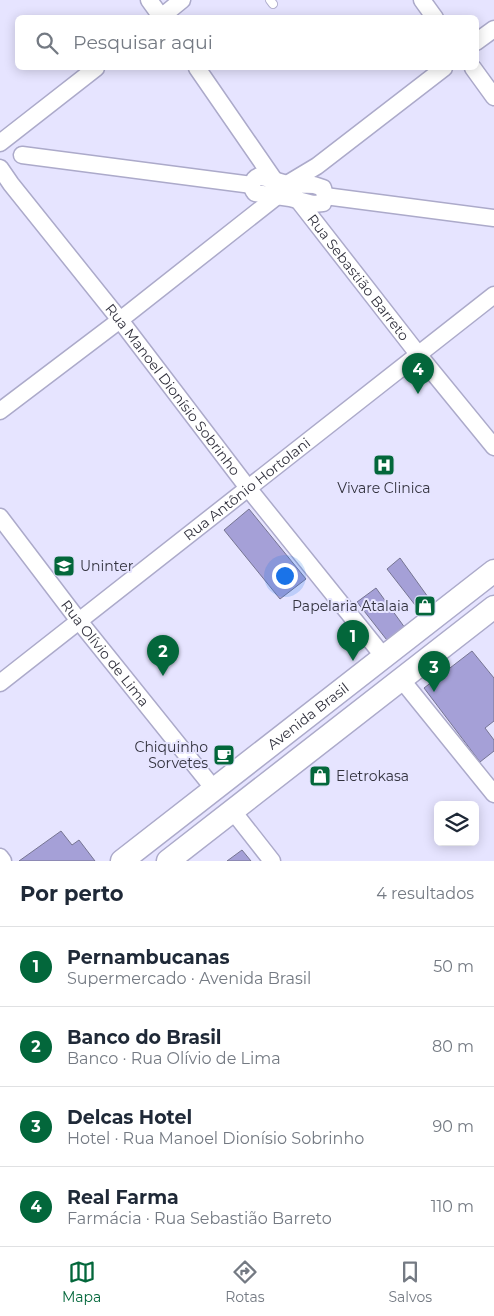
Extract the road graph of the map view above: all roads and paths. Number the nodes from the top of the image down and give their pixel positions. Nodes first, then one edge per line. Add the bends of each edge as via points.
1 (148, 0) edge
2 (182, 0) edge
3 (422, 0) edge
4 (159, 15) edge
5 (163, 15) edge
6 (433, 15) edge
7 (494, 29) edge
8 (479, 40) edge
9 (93, 70) edge
10 (198, 70) edge
11 (441, 70) edge
12 (474, 70) edge
13 (494, 97) edge
14 (0, 144) edge
15 (22, 155) junction
16 (0, 160) edge
17 (0, 168) edge
18 (279, 187) junction
19 (325, 196) junction
20 (298, 200) junction
21 (494, 218) edge
22 (494, 295) edge
23 (120, 320) junction
24 (418, 354) junction
25 (0, 411) edge
26 (494, 447) edge
27 (248, 488) junction
28 (1, 522) edge
29 (494, 571) edge
30 (494, 607) edge
31 (78, 621) junction
32 (384, 657) junction
33 (401, 679) junction
34 (0, 683) edge
35 (214, 789) junction
36 (494, 794) edge
37 (232, 810) junction
38 (0, 857) edge
39 (3, 861) edge
40 (122, 861) edge
41 (168, 861) edge
42 (272, 861) edge

1 - 4 street
2 - 5 street
3 - 6 street
7 - 8 street
9 - 14 street
10 - 18 street
11 - 18 street via 318,166
12 - 13 street
14 - 15 street via 17,145 22,149
15 - 16 street via 17,162
15 - 18 street
17 - 23 street, Rua Manoel Dionísio Sobrinho
18 - 19 street via 314,186 323,188
18 - 20 street
18 - 23 street via 255,215
19 - 20 street via 321,204
19 - 21 street
20 - 24 street, Rua Sebastião Barreto
22 - 24 street, Rua Antônio Hortolani
23 - 25 street
23 - 27 street, Rua Manoel Dionísio Sobrinho
24 - 26 street, Rua Sebastião Barreto
24 - 27 street, Rua Antônio Hortolani
27 - 31 street, Rua Antônio Hortolani
27 - 32 street, Rua Manoel Dionísio Sobrinho
28 - 31 street, Rua Olívio de Lima
29 - 32 main road, Avenida Brasil
30 - 33 main road, Avenida Brasil
31 - 34 street, Rua Antônio Hortolani
31 - 35 street, Rua Olívio de Lima
32 - 35 main road, Avenida Brasil
33 - 36 street
33 - 37 main road, Avenida Brasil
35 - 40 main road, Avenida Brasil
37 - 41 main road, Avenida Brasil
37 - 42 street
38 - 39 street

